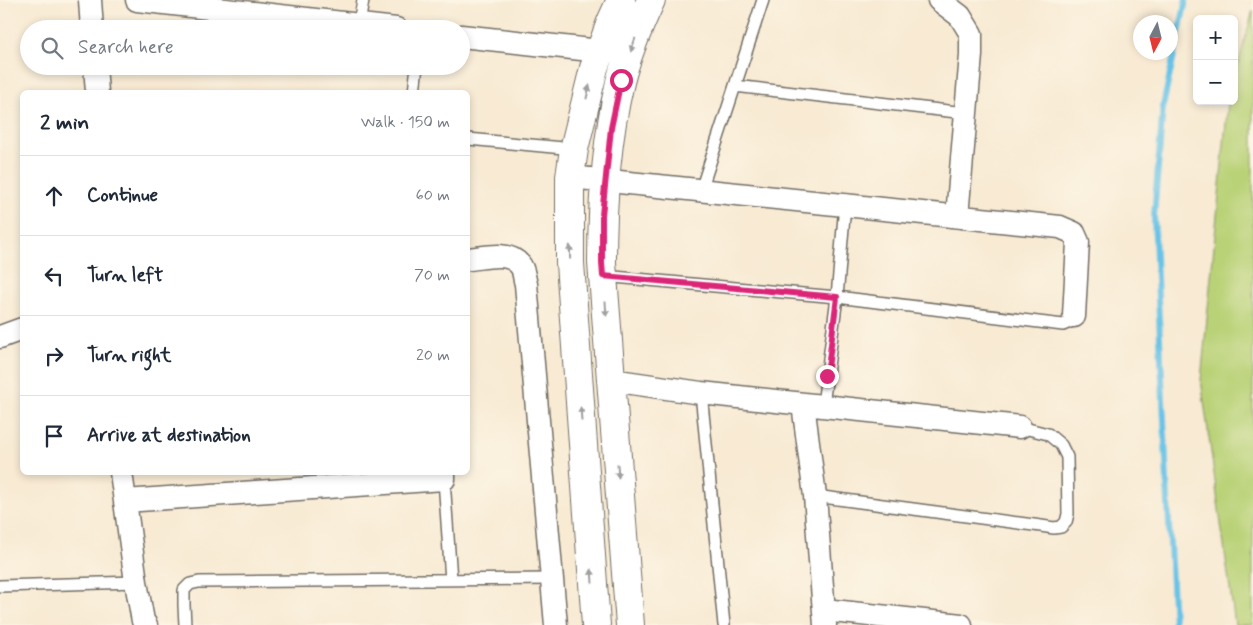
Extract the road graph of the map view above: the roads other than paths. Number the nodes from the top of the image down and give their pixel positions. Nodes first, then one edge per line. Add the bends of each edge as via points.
1 (90, 0) edge
2 (137, 0) edge
3 (363, 0) edge
4 (621, 0) edge
5 (651, 0) edge
6 (763, 0) edge
7 (940, 0) edge
8 (91, 20) edge
9 (315, 20) edge
10 (360, 20) edge
11 (470, 37) edge
12 (600, 51) junction
13 (96, 75) edge
14 (416, 75) edge
15 (735, 86) junction
16 (97, 90) edge
17 (414, 90) edge
18 (965, 113) junction
19 (470, 139) edge
20 (574, 149) junction
21 (570, 177) junction
22 (605, 180) junction
23 (701, 190) junction
24 (845, 205) junction
25 (956, 216) junction
26 (470, 259) edge
27 (603, 276) junction
28 (837, 297) junction
29 (1074, 316) joint
30 (20, 330) edge
31 (0, 337) edge
32 (611, 380) junction
33 (702, 393) junction
34 (813, 405) junction
35 (1020, 427) joint
36 (121, 475) edge
37 (444, 476) edge
38 (259, 482) edge
39 (815, 496) junction
40 (125, 501) junction
41 (551, 579) junction
42 (451, 580) junction
43 (136, 582) junction
44 (0, 586) edge
45 (825, 617) edge
46 (143, 624) edge
47 (185, 625) edge
48 (556, 625) edge
49 (596, 625) edge
50 (630, 625) edge
51 (724, 625) edge
52 (961, 625) edge

1 - 8 street
2 - 9 street
3 - 10 lane
4 - 12 street
5 -> 22 street via 621,80
6 - 15 lane
7 - 18 street via 960,16 970,34
11 - 12 street
20 -> 12 street
13 - 16 street
14 - 17 lane
15 - 18 lane
15 - 23 lane
18 - 25 street
19 - 20 lane
20 - 21 street
21 - 22 street
49 -> 21 street via 570,263
22 - 23 street
22 - 27 street
23 - 24 street
24 - 25 street
24 - 28 lane
25 - 29 street via 1060,227 1074,234 1078,242
26 - 41 street via 512,258 521,266 526,284
27 - 28 lane
27 -> 32 street
28 - 29 lane via 1063,325
28 - 34 lane
30 - 31 street
32 - 33 street
32 -> 50 street
33 - 34 street
33 - 51 lane
34 - 35 street
34 - 39 street
35 - 39 lane via 1048,434 1061,445 1067,458 1068,514 1061,527
36 - 40 street
37 - 38 street
37 - 42 lane
38 - 40 street
39 - 45 street
40 - 43 street
41 - 42 lane
41 - 48 street
42 - 47 lane via 199,582 184,590
43 - 44 lane
43 - 46 street
45 - 52 street

